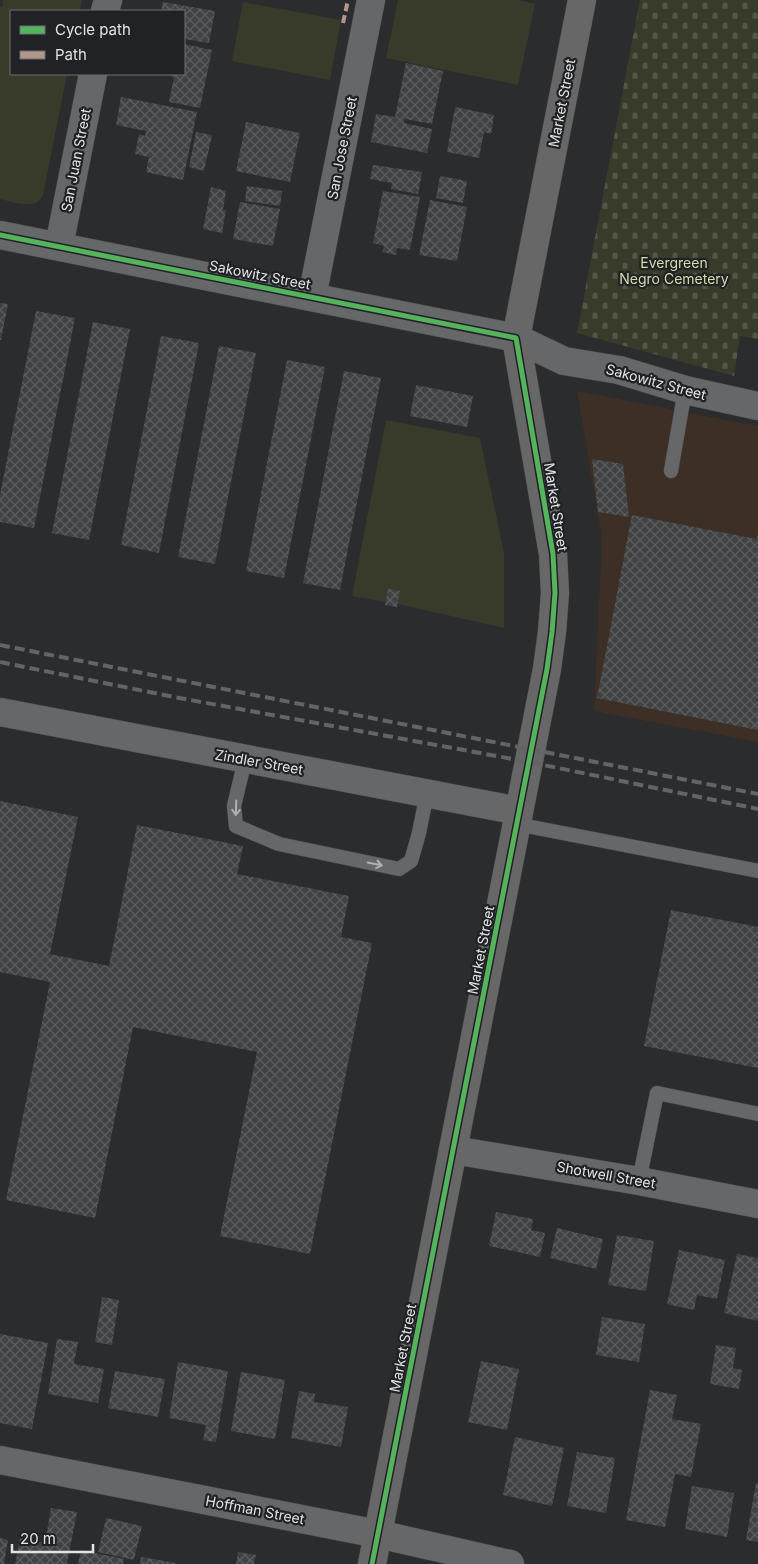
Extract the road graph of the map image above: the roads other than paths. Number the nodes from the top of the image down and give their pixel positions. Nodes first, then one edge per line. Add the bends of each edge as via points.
1 (371, 0) edge
2 (582, 0) edge
3 (93, 75) edge
4 (0, 235) edge
5 (59, 246) junction
6 (312, 297) junction
7 (516, 338) junction
8 (685, 390) junction
9 (758, 406) edge
10 (671, 471) dead end
11 (0, 712) edge
12 (246, 760) junction
13 (427, 793) junction
14 (518, 818) junction
15 (758, 870) edge
16 (758, 1114) edge
17 (453, 1150) junction
18 (640, 1180) junction
19 (758, 1204) edge
20 (0, 1460) edge
21 (378, 1534) junction
22 (372, 1564) edge
23 (510, 1564) edge

1 - 6 street, San Jose Street
2 - 7 street, Market Street
3 - 5 street, San Juan Street
4 - 5 street, Sakowitz Street
5 - 6 street, Sakowitz Street
6 - 7 street, Sakowitz Street
7 - 8 street, Sakowitz Street via 564,361 619,370
7 - 14 street, Market Street via 553,554 555,593 547,669
8 - 9 street, Sakowitz Street
8 - 10 lane
11 - 12 street, Zindler Street
12 - 13 street, Zindler Street
12 -> 13 lane via 234,806 236,826 279,844 399,869 411,861
13 - 14 street, Zindler Street
14 - 15 lane
14 - 17 street, Market Street
16 - 18 lane via 657,1093
17 - 18 street, Shotwell Street
17 - 21 street, Market Street
18 - 19 street, Shotwell Street
20 - 21 street, Hoffman Street
21 - 22 street, Market Street
21 - 23 street, Hoffman Street

